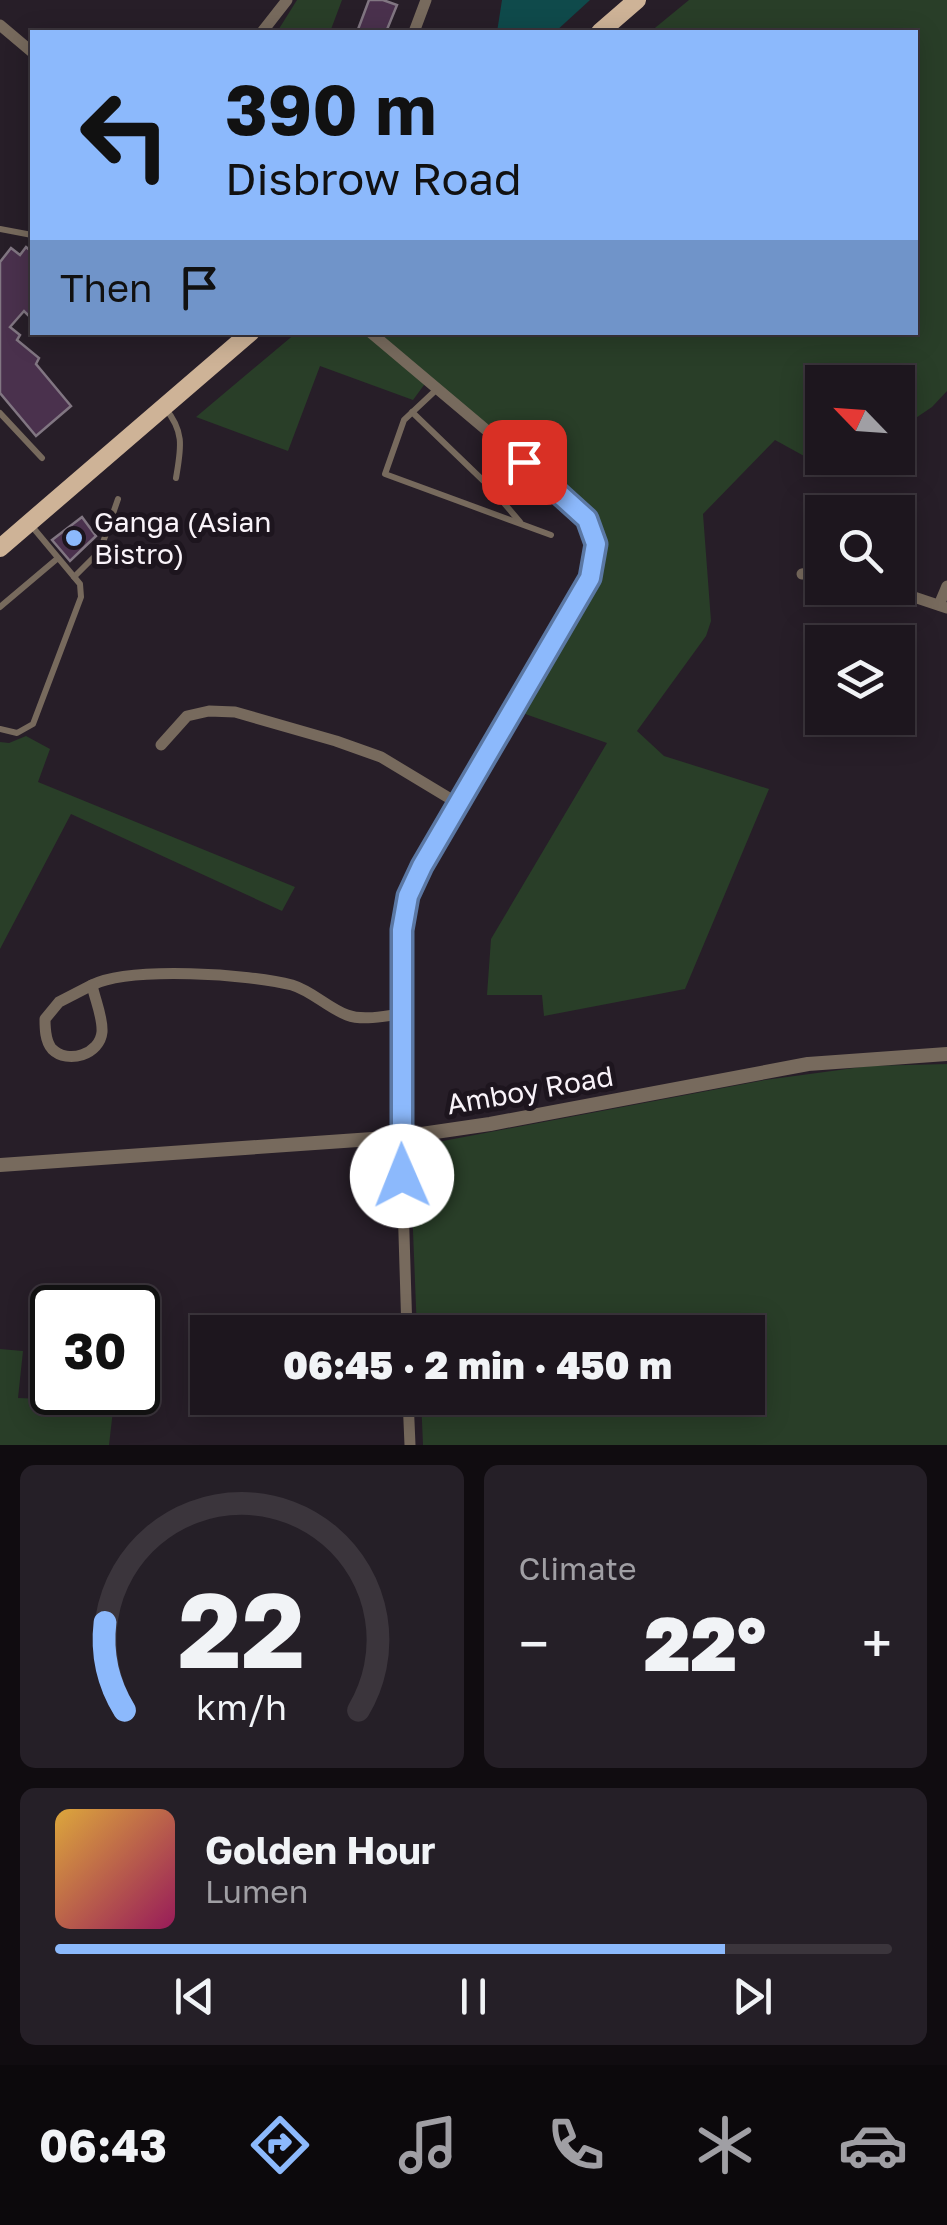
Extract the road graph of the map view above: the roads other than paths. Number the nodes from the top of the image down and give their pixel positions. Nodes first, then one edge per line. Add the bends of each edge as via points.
1 (288, 0) edge
2 (426, 0) edge
3 (637, 0) edge
4 (0, 25) edge
5 (264, 30) edge
6 (415, 30) edge
7 (602, 30) edge
8 (30, 50) edge
9 (3, 229) edge
10 (30, 235) edge
11 (0, 239) edge
12 (248, 335) edge
13 (374, 335) edge
14 (437, 389) junction
15 (164, 408) junction
16 (412, 412) junction
17 (0, 413) edge
18 (42, 458) dead end
19 (176, 478) dead end
20 (118, 499) dead end
21 (29, 523) junction
22 (522, 524) junction
23 (551, 535) dead end
24 (0, 548) edge
25 (58, 558) junction
26 (805, 573) edge
27 (802, 574) dead end
28 (74, 577) junction
29 (947, 586) edge
30 (915, 597) edge
31 (943, 606) edge
32 (0, 608) edge
33 (0, 729) edge
34 (161, 745) dead end
35 (458, 804) junction
36 (92, 985) junction
37 (401, 1014) junction
38 (947, 1054) edge
39 (401, 1137) junction
40 (0, 1165) edge
41 (406, 1315) edge
42 (409, 1415) edge
43 (410, 1445) edge

1 - 5 street
2 - 6 street
3 - 7 main road
4 - 8 street
9 - 10 lane
9 - 11 lane
12 - 15 main road
13 - 14 street
14 - 16 lane
14 - 35 street via 587,519 596,544 590,578
15 - 19 lane via 179,425
15 - 21 main road
16 - 22 lane
16 - 22 lane via 385,474
17 - 18 lane
20 - 28 lane via 100,551
21 - 24 main road
21 - 25 lane
22 - 23 lane
25 - 28 lane
25 - 32 lane
26 - 27 street
28 - 33 lane via 81,597 33,724 17,733
29 - 31 street
30 - 31 street
34 - 35 street via 187,716 235,712 381,757
35 - 37 street via 408,896
36 - 36 street via 59,1002 45,1018 52,1049 79,1056 99,1042
36 - 37 street via 153,973 244,978 295,986 350,1016
37 - 39 street
38 - 39 street, Amboy Road via 808,1064
39 - 40 street, Amboy Road
39 - 41 street
42 - 43 street

